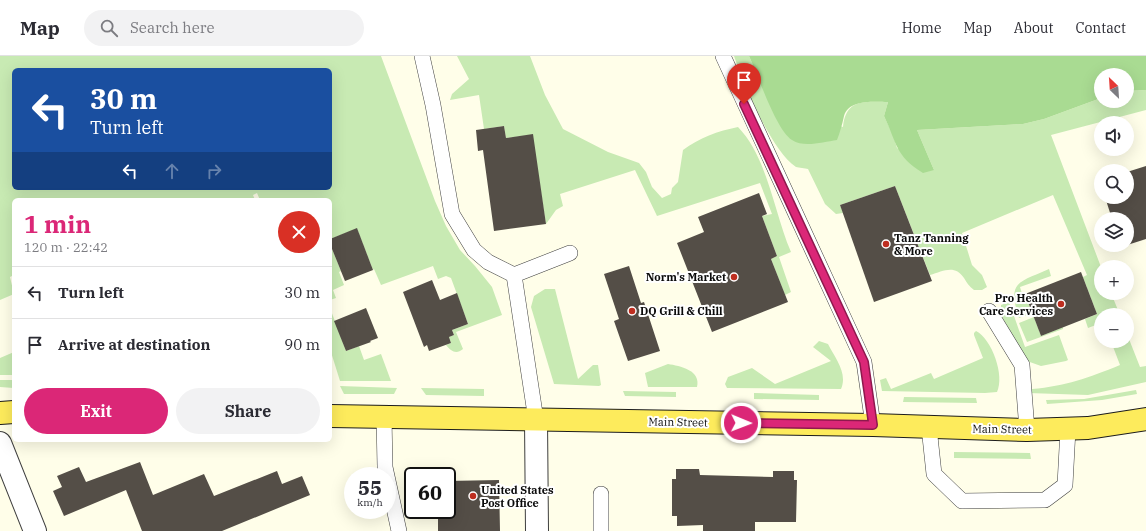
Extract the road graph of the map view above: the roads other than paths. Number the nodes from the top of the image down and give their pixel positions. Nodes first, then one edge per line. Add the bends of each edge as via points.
1 (422, 56) edge
2 (723, 56) edge
3 (570, 253) dead end
4 (514, 275) junction
5 (989, 311) dead end
6 (0, 412) edge
7 (12, 412) edge
8 (332, 416) edge
9 (384, 418) junction
10 (1146, 419) edge
11 (536, 420) junction
12 (873, 425) junction
13 (929, 427) junction
14 (1068, 429) junction
15 (1027, 430) junction
16 (0, 443) edge
17 (601, 494) dead end
18 (34, 531) edge
19 (399, 531) edge
20 (537, 531) edge
21 (601, 531) edge

1 - 4 lane via 452,214 474,250 488,262
2 - 12 lane via 864,362
3 - 4 lane
4 - 11 lane
5 - 15 lane via 1022,365
6 - 7 main road
8 - 9 main road, Main Street
9 - 11 main road, Main Street
9 - 19 lane via 385,467
10 - 14 main road, Main Street
11 - 12 main road, Main Street
11 - 20 street
12 - 13 main road, Main Street
13 - 14 lane via 934,474 962,501 1045,500 1065,485
13 - 15 main road, Main Street
14 - 15 main road, Main Street
16 - 18 street
17 - 21 lane

